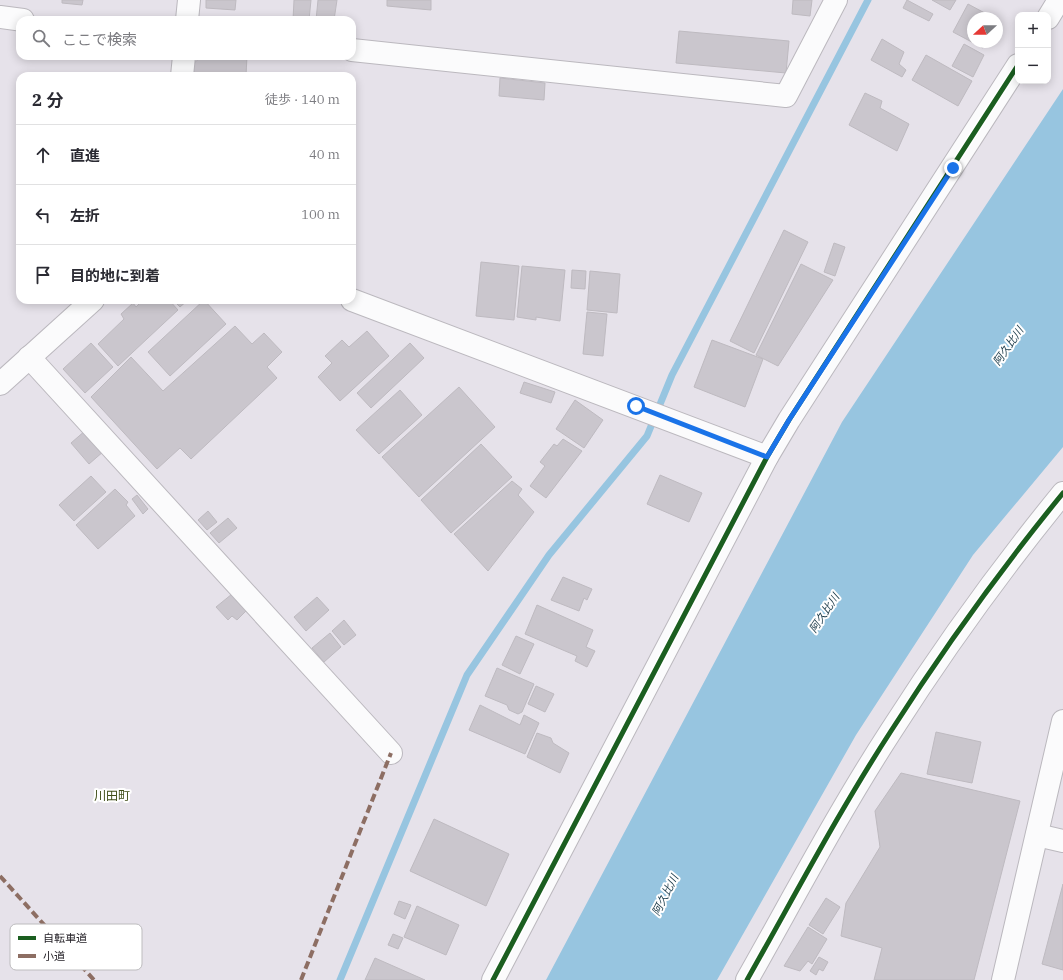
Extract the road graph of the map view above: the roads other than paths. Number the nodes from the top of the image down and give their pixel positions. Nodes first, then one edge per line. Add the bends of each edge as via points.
1 (189, 0) edge
2 (836, 0) edge
3 (1059, 0) edge
4 (1051, 13) edge
5 (187, 16) edge
6 (0, 18) edge
7 (16, 19) edge
8 (356, 50) edge
9 (184, 60) edge
10 (1015, 70) edge
11 (182, 72) edge
12 (356, 301) edge
13 (89, 304) edge
14 (29, 358) junction
15 (0, 384) edge
16 (767, 457) junction
17 (1063, 493) edge
18 (1063, 721) edge
19 (391, 753) dead end
20 (1037, 835) junction
21 (1063, 841) edge
22 (493, 980) edge
23 (748, 980) edge
24 (1003, 980) edge

1 - 5 street
2 - 8 street via 786,96
3 - 4 street
6 - 7 street
9 - 11 street
10 - 16 street
12 - 16 street
13 - 14 street
14 - 15 street
14 - 19 street
16 - 22 street
17 - 23 street via 1014,553 890,732
18 - 20 street
20 - 21 street
20 - 24 street

